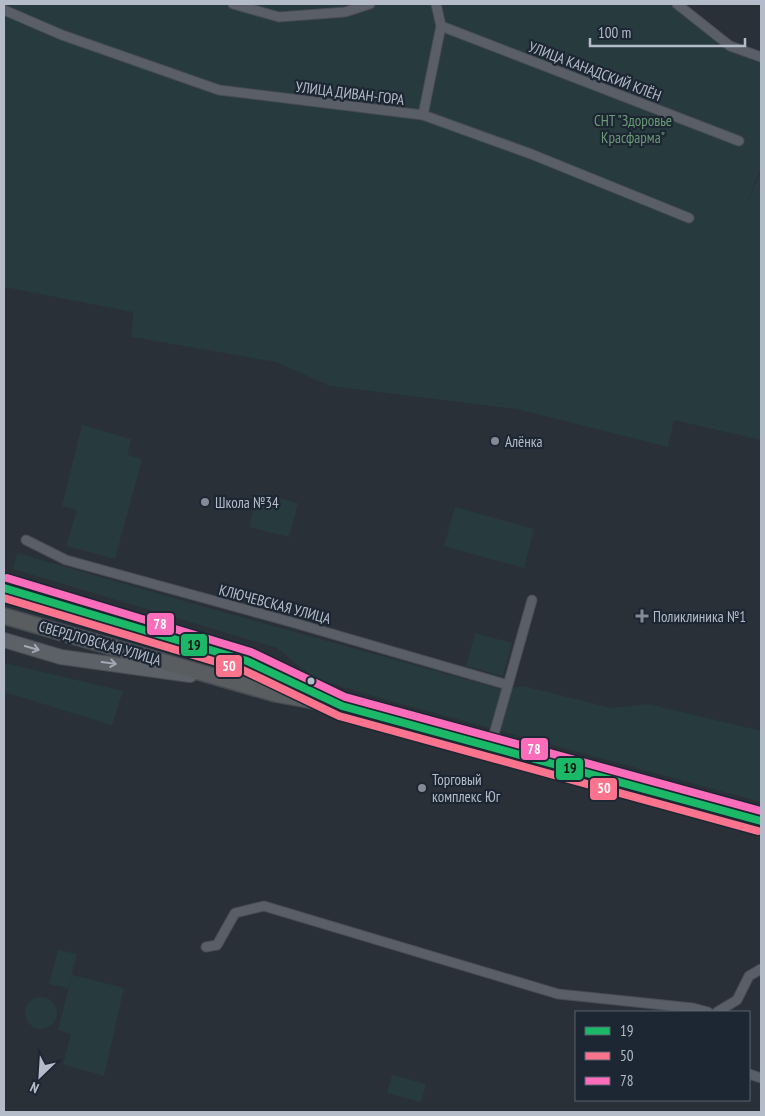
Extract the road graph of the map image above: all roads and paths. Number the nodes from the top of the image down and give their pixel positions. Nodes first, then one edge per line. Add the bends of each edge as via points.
1 (233, 4) edge
2 (370, 4) edge
3 (436, 4) edge
4 (677, 4) edge
5 (4, 10) edge
6 (441, 26) junction
7 (761, 57) edge
8 (423, 115) junction
9 (739, 141) dead end
10 (689, 218) dead end
11 (26, 540) dead end
12 (4, 588) edge
13 (532, 600) dead end
14 (4, 616) edge
15 (4, 640) edge
16 (230, 680) junction
17 (508, 685) junction
18 (342, 706) junction
19 (489, 747) junction
20 (761, 822) edge
21 (206, 947) dead end
22 (761, 969) edge
23 (704, 1011) edge
24 (719, 1011) edge

1 - 2 street via 279,17 345,12
3 - 6 street
4 - 7 street via 730,46
5 - 8 street, УЛИЦА ДИВАН-ГОРА via 62,35 219,90
6 - 8 street
6 - 9 street, УЛИЦА КАНАДСКИЙ КЛЁН
8 - 10 street, УЛИЦА ДИВАН-ГОРА via 531,154
11 - 17 street, КЛЮЧЕВСКАЯ УЛИЦА via 66,560
12 - 18 highway, СВЕРДЛОВСКАЯ УЛИЦА via 247,661
13 - 17 street
14 - 16 highway, СВЕРДЛОВСКАЯ УЛИЦА
15 -> 16 main road via 61,657
16 - 18 highway, СВЕРДЛОВСКАЯ УЛИЦА via 276,694
17 - 19 street
18 - 19 highway, СВЕРДЛОВСКАЯ УЛИЦА
19 - 20 highway, СВЕРДЛОВСКАЯ УЛИЦА
21 - 23 street via 217,944 235,914 264,906 558,994
22 - 24 street via 749,976 737,1000

